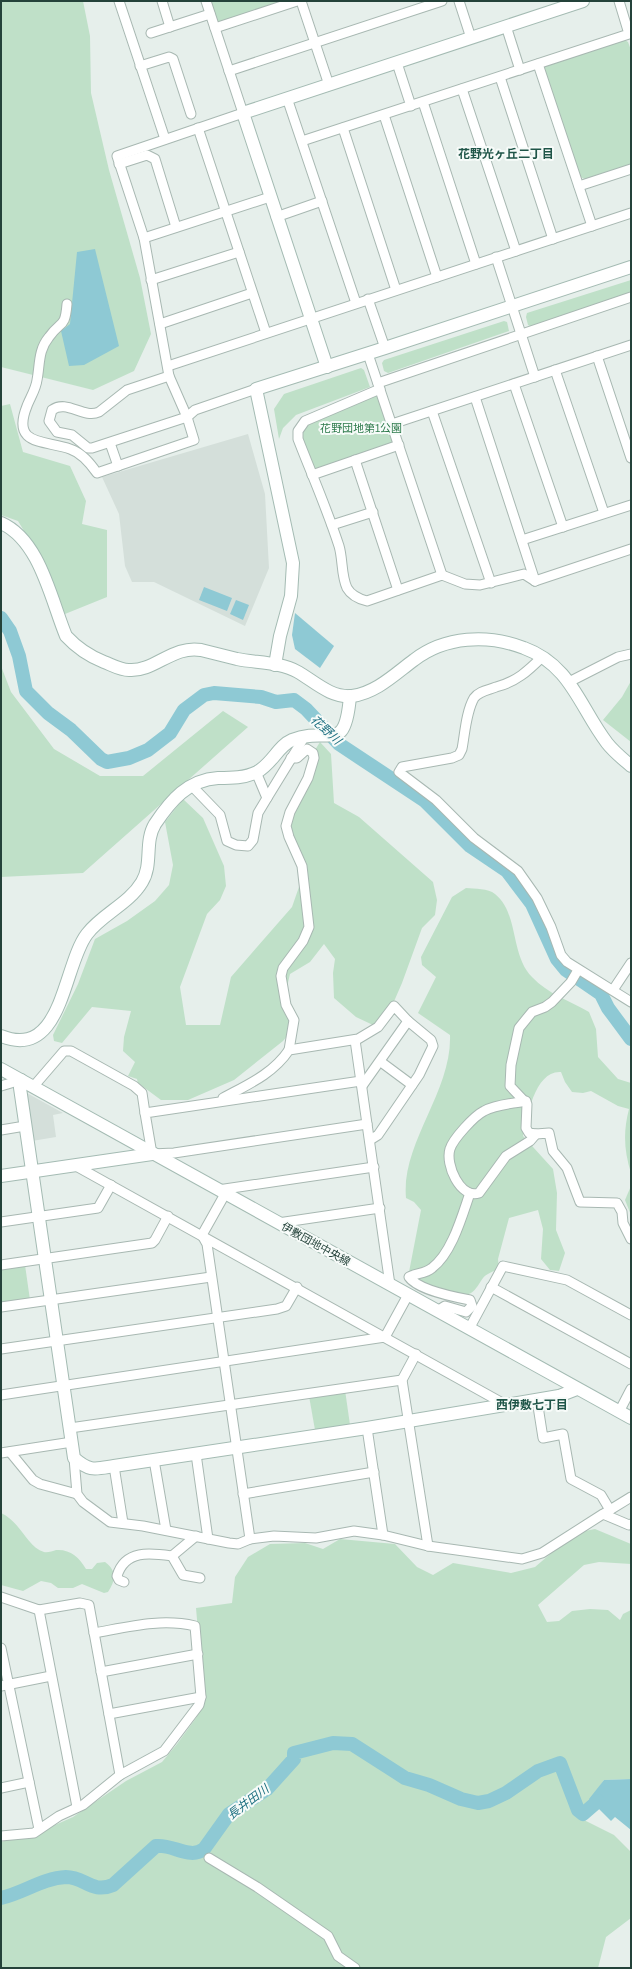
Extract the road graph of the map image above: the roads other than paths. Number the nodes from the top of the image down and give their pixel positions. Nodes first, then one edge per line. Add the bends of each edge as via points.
1 (119, 1) edge
2 (162, 1) edge
3 (206, 1) edge
4 (297, 1) edge
5 (301, 1) edge
6 (442, 1) edge
7 (459, 1) edge
8 (583, 1) edge
9 (619, 1) edge
10 (210, 14) junction
11 (506, 26) junction
12 (170, 27) junction
13 (214, 28) junction
14 (151, 34) dead end
15 (630, 36) edge
16 (471, 38) junction
17 (314, 43) junction
18 (397, 63) junction
19 (538, 64) junction
20 (140, 66) junction
21 (520, 70) junction
22 (229, 71) junction
23 (500, 77) junction
24 (329, 85) junction
25 (462, 89) junction
26 (287, 98) junction
27 (422, 102) junction
28 (411, 106) junction
29 (243, 113) junction
30 (191, 114) dead end
31 (384, 115) junction
32 (198, 128) junction
33 (344, 128) junction
34 (165, 139) junction
35 (302, 141) junction
36 (119, 164) junction
37 (631, 169) edge
38 (579, 186) junction
39 (270, 197) junction
40 (322, 201) junction
41 (225, 211) junction
42 (631, 213) edge
43 (276, 217) junction
44 (592, 226) junction
45 (176, 227) junction
46 (144, 238) junction
47 (553, 239) junction
48 (516, 251) junction
49 (239, 252) junction
50 (496, 257) junction
51 (476, 264) junction
52 (631, 267) edge
53 (437, 276) junction
54 (152, 280) junction
55 (396, 290) junction
56 (252, 293) junction
57 (631, 298) edge
58 (368, 299) junction
59 (356, 303) junction
60 (67, 304) dead end
61 (512, 306) junction
62 (310, 318) junction
63 (160, 324) junction
64 (266, 333) junction
65 (521, 335) junction
66 (631, 345) edge
67 (385, 348) junction
68 (368, 354) junction
69 (597, 356) junction
70 (168, 366) junction
71 (327, 367) junction
72 (555, 370) junction
73 (169, 376) junction
74 (535, 377) junction
75 (514, 384) junction
76 (379, 386) junction
77 (256, 389) junction
78 (475, 397) junction
79 (432, 411) junction
80 (187, 417) junction
81 (392, 424) junction
82 (110, 443) junction
83 (399, 445) junction
84 (631, 458) edge
85 (355, 460) junction
86 (118, 466) junction
87 (312, 475) junction
88 (631, 504) edge
89 (372, 512) junction
90 (604, 514) junction
91 (1, 522) edge
92 (332, 524) junction
93 (563, 527) junction
94 (522, 540) junction
95 (631, 549) edge
96 (442, 575) junction
97 (535, 581) junction
98 (491, 583) junction
99 (398, 590) junction
100 (631, 654) edge
101 (542, 657) junction
102 (275, 664) junction
103 (569, 682) junction
104 (350, 696) junction
105 (305, 736) junction
106 (291, 758) junction
107 (631, 766) edge
108 (256, 772) junction
109 (191, 785) junction
110 (267, 798) junction
111 (631, 963) edge
112 (578, 970) junction
113 (612, 990) junction
114 (631, 1002) edge
115 (408, 1021) junction
116 (1, 1036) edge
117 (355, 1040) junction
118 (289, 1050) junction
119 (380, 1062) junction
120 (1, 1069) edge
121 (21, 1080) junction
122 (362, 1084) junction
123 (412, 1085) junction
124 (1, 1086) edge
125 (33, 1087) junction
126 (217, 1102) junction
127 (526, 1102) junction
128 (145, 1113) junction
129 (368, 1124) junction
130 (25, 1126) junction
131 (1, 1130) edge
132 (536, 1134) junction
133 (370, 1140) junction
134 (152, 1154) junction
135 (76, 1166) junction
136 (374, 1166) junction
137 (31, 1172) junction
138 (1, 1176) edge
139 (111, 1185) junction
140 (222, 1192) junction
141 (470, 1193) junction
142 (380, 1208) junction
143 (168, 1216) junction
144 (38, 1217) junction
145 (1, 1222) edge
146 (278, 1223) junction
147 (202, 1235) junction
148 (631, 1239) edge
149 (44, 1260) junction
150 (1, 1265) edge
151 (211, 1277) junction
152 (390, 1285) junction
153 (491, 1287) junction
154 (297, 1288) junction
155 (408, 1295) junction
156 (50, 1300) junction
157 (1, 1308) edge
158 (437, 1311) junction
159 (631, 1315) edge
160 (217, 1318) junction
161 (469, 1329) junction
162 (385, 1337) junction
163 (57, 1340) junction
164 (1, 1349) edge
165 (416, 1354) junction
166 (223, 1362) junction
167 (631, 1364) edge
168 (402, 1380) junction
169 (64, 1385) junction
170 (577, 1389) junction
171 (631, 1390) edge
172 (1, 1395) edge
173 (537, 1400) junction
174 (230, 1405) junction
175 (506, 1405) junction
176 (619, 1412) junction
177 (631, 1418) edge
178 (408, 1421) junction
179 (70, 1428) junction
180 (367, 1428) junction
181 (72, 1442) junction
182 (237, 1448) junction
183 (5, 1452) edge
184 (196, 1454) junction
185 (74, 1458) junction
186 (154, 1460) junction
187 (114, 1466) junction
188 (374, 1472) junction
189 (77, 1494) junction
190 (244, 1494) junction
191 (631, 1497) edge
192 (606, 1512) junction
193 (123, 1523) junction
194 (630, 1524) edge
195 (166, 1530) junction
196 (383, 1535) junction
197 (196, 1536) junction
198 (208, 1539) junction
199 (250, 1539) junction
200 (428, 1546) junction
201 (172, 1556) junction
202 (200, 1578) dead end
203 (124, 1582) dead end
204 (1, 1597) edge
205 (39, 1610) junction
206 (94, 1633) junction
207 (1, 1648) edge
208 (198, 1654) junction
209 (101, 1672) junction
210 (51, 1676) junction
211 (5, 1686) edge
212 (201, 1697) junction
213 (109, 1714) junction
214 (120, 1775) junction
215 (29, 1782) junction
216 (1, 1788) edge
217 (77, 1807) junction
218 (39, 1829) junction
219 (1, 1836) edge
220 (209, 1858) dead end
221 (354, 1968) edge

1 - 20 street
2 - 12 street
3 - 10 street
4 - 13 street
5 - 17 street
6 - 17 street
7 - 16 street
8 - 11 street
9 - 15 street
10 - 12 street
10 - 13 street
11 - 16 street
11 - 21 street
12 - 14 street
13 - 22 street
15 - 19 street
16 - 18 street
17 - 22 street
17 - 24 street
18 - 24 street
18 - 28 street
19 - 21 street
19 - 38 street
20 - 30 street via 169,57 173,59
20 - 34 street
21 - 23 street
22 - 29 street
23 - 25 street
23 - 47 street
24 - 26 street
25 - 27 street
25 - 48 street
26 - 29 street
26 - 35 street
27 - 28 street
27 - 51 street
28 - 31 street
29 - 32 street
29 - 39 street
31 - 33 street
31 - 53 street
32 - 34 street
32 - 41 street
33 - 35 street
33 - 55 street
34 - 36 street via 117,156
35 - 40 street
36 - 45 street via 147,155 155,160
36 - 46 street
37 - 38 street
38 - 44 street
39 - 41 street
39 - 43 street
40 - 43 street
40 - 59 street
41 - 45 street
41 - 49 street
42 - 44 street
43 - 62 street
44 - 47 street
45 - 46 street
46 - 54 street
47 - 48 street
48 - 50 street
49 - 54 street
49 - 56 street
50 - 51 street
50 - 61 street
51 - 53 street
52 - 61 street
53 - 55 street
54 - 63 street
55 - 58 street
56 - 63 street
56 - 64 street
57 - 65 street
58 - 59 street
58 - 67 street
59 - 62 street
60 - 86 street via 65,322 49,336 39,357 37,381 25,412 23,429 28,437 37,442 78,453 97,472
61 - 65 street
61 - 67 street
62 - 64 street
62 - 71 street
63 - 70 street
64 - 70 street
65 - 74 street
65 - 76 street
66 - 69 street
67 - 68 street
68 - 71 street
68 - 76 street
69 - 72 street
69 - 84 street
70 - 73 street
71 - 77 street
72 - 74 street
72 - 90 street
73 - 80 street
73 - 82 street via 127,390 94,414 62,405 52,410 50,421 57,432 72,435 88,448
74 - 75 street
75 - 78 street
75 - 93 street
76 - 81 street
76 - 87 street via 305,421 298,431 298,439
77 - 80 street via 195,410
77 - 102 street via 293,563 291,596
78 - 79 street
78 - 94 street
79 - 81 street
79 - 98 street
80 - 82 street
80 - 86 street via 194,440
81 - 83 street
82 - 86 street
83 - 85 street
83 - 96 street
85 - 87 street
85 - 89 street
87 - 92 street
88 - 90 street
89 - 92 street
89 - 99 street
90 - 93 street
91 - 102 street via 21,536 34,556 66,636 91,657 129,670 191,649
92 - 99 street via 348,589 359,599 367,601
93 - 94 street
94 - 97 street
95 - 97 street
96 - 98 street via 465,584
96 - 99 street
97 - 98 street via 524,574
100 - 103 street via 618,657
101 - 103 street via 555,666
101 - 104 street via 527,648 502,641 469,639 453,642 416,658 374,689
101 - 112 street via 519,678 509,684 482,692 475,698 459,754 452,758 402,767 398,771 436,800 474,838 518,871 551,927 561,955
102 - 104 street via 297,672 330,692
103 - 107 street via 607,743
104 - 105 street via 349,715 340,733 327,737
105 - 106 street
105 - 108 street via 282,747 270,763
106 - 110 street
106 - 118 street via 297,758 307,749 313,753 314,758 308,778 290,812 286,826 302,866 309,927 303,941 283,968 281,976 286,1005 294,1020
108 - 109 street via 240,777 200,781
108 - 110 street
109 - 110 street via 220,815 227,841 236,845 248,846 250,843 258,813
109 - 116 street via 174,798 150,833 147,869 142,882 87,933 61,1001 47,1026 29,1039
111 - 113 street
112 - 113 street
112 - 127 street via 552,1002 532,1012 517,1032 509,1082 512,1090
113 - 114 street
115 - 117 street via 394,1006 378,1027
115 - 119 street
115 - 123 street via 431,1040 433,1046
117 - 118 street
117 - 122 street
118 - 126 street via 268,1072
119 - 122 street
119 - 123 street
120 - 121 street, 伊敷団地中央線
121 - 124 street
121 - 125 street, 伊敷団地中央線
121 - 130 street
122 - 126 street
122 - 129 street
123 - 133 street via 378,1135
125 - 128 street via 64,1051 71,1051 134,1086 142,1093
125 - 134 street, 伊敷団地中央線
126 - 128 street
127 - 132 street via 526,1128 529,1133
127 - 141 street via 499,1106 483,1112 451,1146 449,1156 458,1185
128 - 134 street
129 - 133 street
129 - 134 street via 174,1153
130 - 131 street
130 - 137 street
132 - 141 street via 530,1141 506,1156 479,1193
132 - 148 street via 549,1133 553,1151 567,1168 580,1202 618,1202 623,1223
133 - 136 street
134 - 135 street
134 - 140 street, 伊敷団地中央線
135 - 137 street
135 - 139 street
136 - 140 street
136 - 142 street
137 - 138 street
137 - 144 street
139 - 143 street
139 - 144 street via 98,1208
140 - 146 street, 伊敷団地中央線
140 - 147 street
141 - 158 street via 452,1240 435,1265 426,1272 409,1276 430,1290 472,1302 472,1306 466,1312 445,1306
142 - 146 street
142 - 152 street
143 - 147 street
143 - 149 street via 152,1243
144 - 145 street
144 - 149 street
146 - 152 street, 伊敷団地中央線
147 - 151 street via 207,1244
147 - 154 street
149 - 150 street
149 - 156 street
151 - 156 street
151 - 160 street
152 - 155 street, 伊敷団地中央線
153 - 159 street via 504,1266 567,1280
153 - 161 street
153 - 167 street
154 - 160 street via 286,1306
154 - 162 street
155 - 158 street, 伊敷団地中央線
155 - 162 street
156 - 157 street
156 - 163 street
158 - 161 street, 伊敷団地中央線
160 - 163 street
160 - 166 street
161 - 170 street, 伊敷団地中央線
162 - 165 street
162 - 166 street
163 - 164 street
163 - 169 street
165 - 168 street
165 - 175 street
166 - 169 street
166 - 174 street
168 - 174 street
168 - 178 street
169 - 172 street
169 - 179 street
170 - 173 street via 560,1396
170 - 176 street, 伊敷団地中央線
171 - 176 street
173 - 175 street
173 - 192 street via 543,1438 563,1434 571,1478 601,1495
174 - 179 street
174 - 182 street
175 - 178 street
176 - 177 street, 伊敷団地中央線
178 - 180 street
178 - 200 street
179 - 181 street
180 - 182 street
180 - 188 street
181 - 183 street
181 - 185 street
182 - 184 street
182 - 190 street
183 - 189 street via 33,1480
184 - 186 street
184 - 198 street
185 - 187 street via 85,1468
185 - 189 street
186 - 187 street
186 - 195 street
187 - 193 street
188 - 190 street
188 - 196 street
189 - 193 street via 98,1515 110,1522
190 - 199 street
191 - 192 street
192 - 194 street
192 - 200 street via 542,1553 529,1558
193 - 195 street
195 - 197 street
196 - 199 street via 354,1531 316,1538 274,1536
196 - 200 street
197 - 198 street
197 - 201 street
198 - 199 street via 238,1544
201 - 202 street via 183,1576
201 - 203 street via 148,1553 135,1555 119,1568 117,1576
204 - 205 street
205 - 206 street via 80,1603 89,1605
205 - 210 street
206 - 208 street via 150,1623 182,1623 195,1626
206 - 209 street
207 - 211 street
208 - 209 street
208 - 212 street
209 - 213 street
210 - 211 street
210 - 217 street
211 - 215 street
212 - 213 street
212 - 214 street via 199,1705 164,1751
213 - 214 street
214 - 217 street
215 - 216 street
215 - 218 street
217 - 218 street
218 - 219 street via 34,1832
220 - 221 street via 257,1887 328,1936 338,1956

